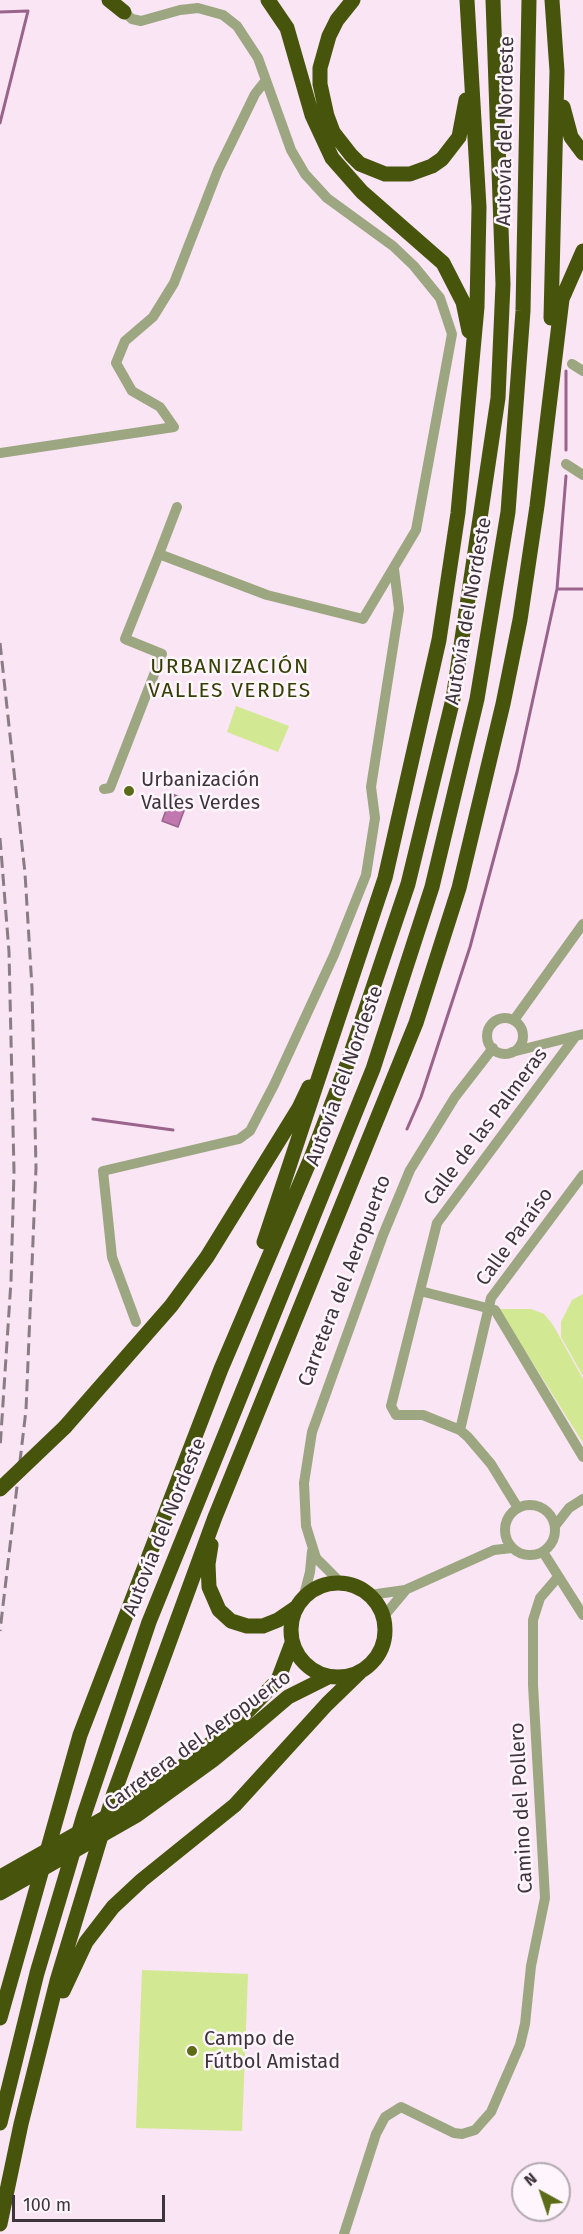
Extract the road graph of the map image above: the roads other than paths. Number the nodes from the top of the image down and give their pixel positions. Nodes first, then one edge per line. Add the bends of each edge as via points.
1 (109, 0) edge
2 (268, 0) edge
3 (353, 0) edge
4 (467, 0) edge
5 (493, 0) edge
6 (529, 0) edge
7 (552, 0) edge
8 (124, 6) edge
9 (557, 71) junction
10 (266, 80) junction
11 (583, 153) edge
12 (583, 251) edge
13 (572, 364) dead end
14 (583, 371) edge
15 (473, 372) junction
16 (550, 390) junction
17 (0, 453) edge
18 (566, 464) dead end
19 (583, 475) edge
20 (177, 507) dead end
21 (159, 554) junction
22 (394, 569) junction
23 (104, 789) dead end
24 (583, 924) edge
25 (513, 1020) junction
26 (523, 1036) junction
27 (579, 1036) edge
28 (540, 1047) junction
29 (493, 1048) junction
30 (327, 1052) junction
31 (511, 1052) junction
32 (583, 1175) edge
33 (420, 1291) junction
34 (489, 1307) junction
35 (136, 1322) dead end
36 (221, 1369) junction
37 (460, 1430) junction
38 (583, 1457) edge
39 (0, 1489) edge
40 (583, 1499) edge
41 (224, 1500) junction
42 (518, 1508) junction
43 (569, 1508) junction
44 (546, 1511) junction
45 (555, 1526) junction
46 (506, 1536) junction
47 (512, 1548) junction
48 (494, 1550) junction
49 (312, 1551) junction
50 (543, 1552) junction
51 (558, 1577) junction
52 (341, 1583) junction
53 (405, 1590) junction
54 (370, 1595) junction
55 (300, 1603) junction
56 (583, 1615) edge
57 (384, 1616) junction
58 (292, 1643) junction
59 (360, 1672) junction
60 (328, 1677) junction
61 (243, 1726) junction
62 (0, 1877) edge
63 (0, 1893) edge
64 (0, 2018) edge
65 (45, 2028) junction
66 (0, 2122) edge
67 (0, 2224) edge
68 (344, 2234) edge

1 - 8 highway
2 - 15 highway via 287,28 312,115 332,159 362,192 427,247 454,281 468,318
3 - 4 highway via 337,20 325,49 320,84 327,116 341,144 360,164 398,175 432,166 459,137 466,104
4 - 15 highway via 479,207
5 - 36 highway, Autovía del Nordeste via 503,284 498,398 453,699 408,884 366,1014 311,1158
6 - 66 highway, Autovía del Nordeste via 523,311 508,512 477,699 432,887 373,1069 149,1622 84,1815 37,1973
7 - 9 highway
8 - 10 street via 132,19 141,21 190,8 223,15 248,40
9 - 11 highway via 565,122
9 - 16 highway
10 - 17 street via 255,94 218,170 174,283 153,317 125,341 116,363 132,391 160,407 174,427
10 - 22 street via 291,150 305,174 327,198 414,266 440,298 451,324 451,354 419,521
12 - 16 highway via 562,299
13 - 14 street
15 - 30 highway via 458,513 428,697 385,878
16 - 41 highway via 520,620 459,888 416,1023
18 - 19 street
20 - 21 street
21 - 22 street via 267,595 363,619
21 - 23 street via 125,639 162,654 110,788
22 - 35 street via 399,609 372,787 375,818 366,875 274,1085 250,1131 239,1139 103,1171 112,1257
24 - 25 street
25 - 26 street
25 - 29 street via 501,1019 490,1027 488,1039
26 - 28 street
26 - 31 street
27 - 28 street
27 - 33 street, Calle de las Palmeras via 437,1223
28 - 31 street
29 - 31 street
29 - 49 street, Carretera del Aeropuerto via 455,1097 410,1170 330,1377 305,1465 304,1506
30 - 36 highway via 272,1223 220,1354
30 - 39 highway, bridge via 299,1108 207,1257 171,1306 65,1427
32 - 34 street, Calle Paraíso via 492,1295
33 - 34 street
33 - 37 street, Calle de las Palmeras via 391,1406 396,1416 423,1415
34 - 37 street, Calle Paraíso
34 - 38 street via 502,1321
36 - 64 highway, Autovía del Nordeste via 80,1735
37 - 42 street via 491,1464
40 - 43 street
41 - 55 highway via 207,1570 219,1610 231,1621 255,1627 272,1623
41 - 65 highway via 114,1793
42 - 44 street via 530,1505
42 - 46 street via 508,1520
43 - 44 street
43 - 45 street
44 - 45 street
45 - 50 street via 554,1538
46 - 47 street
46 - 48 street
47 - 48 street
47 - 50 street via 530,1555
48 - 53 street
49 - 52 street, Carretera del Aeropuerto via 322,1567
49 - 55 street, Carretera del Aeropuerto
50 - 51 street
51 - 56 street
51 - 68 street, Camino del Pollero via 540,1598 533,1620 545,1898 520,2045 491,2112 476,2130 454,2133 401,2107 384,2117
52 - 54 highway
52 - 55 highway via 316,1588
53 - 54 street
53 - 57 street
54 - 57 highway
55 - 58 highway via 291,1624
57 - 59 highway via 383,1647
58 - 60 highway via 308,1667
58 - 61 highway, Carretera del Aeropuerto via 278,1680
59 - 60 highway
59 - 65 highway via 235,1805 113,1907 86,1942
60 - 61 highway, Carretera del Aeropuerto
61 - 62 highway, Carretera del Aeropuerto, bridge via 132,1802
61 - 63 highway, Carretera del Aeropuerto, bridge via 213,1760 137,1815
65 - 67 highway

